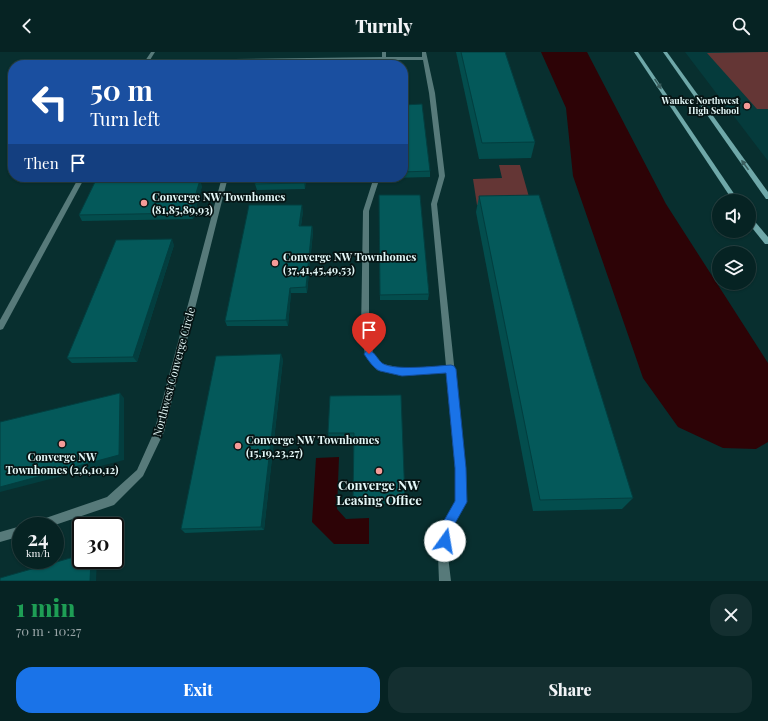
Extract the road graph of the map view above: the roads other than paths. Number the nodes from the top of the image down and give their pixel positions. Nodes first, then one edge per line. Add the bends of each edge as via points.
1 (636, 52) edge
2 (665, 52) edge
3 (425, 55) edge
4 (396, 60) edge
5 (79, 182) edge
6 (224, 182) edge
7 (375, 182) edge
8 (731, 194) edge
9 (768, 197) edge
10 (756, 227) edge
11 (768, 242) edge
12 (0, 327) edge
13 (451, 369) junction
14 (63, 517) edge
15 (12, 534) edge
16 (0, 537) edge
17 (445, 581) edge

1 -> 8 street
9 -> 2 street
3 - 4 street
3 - 13 street via 442,176 434,204
5 - 12 street
6 - 14 street, Northwest Converge Circle via 159,432 140,473 110,501
7 - 13 street via 366,210 365,332 369,354 380,367 402,372
10 - 11 street
13 - 17 street via 461,502 447,526 443,556
15 - 16 street

